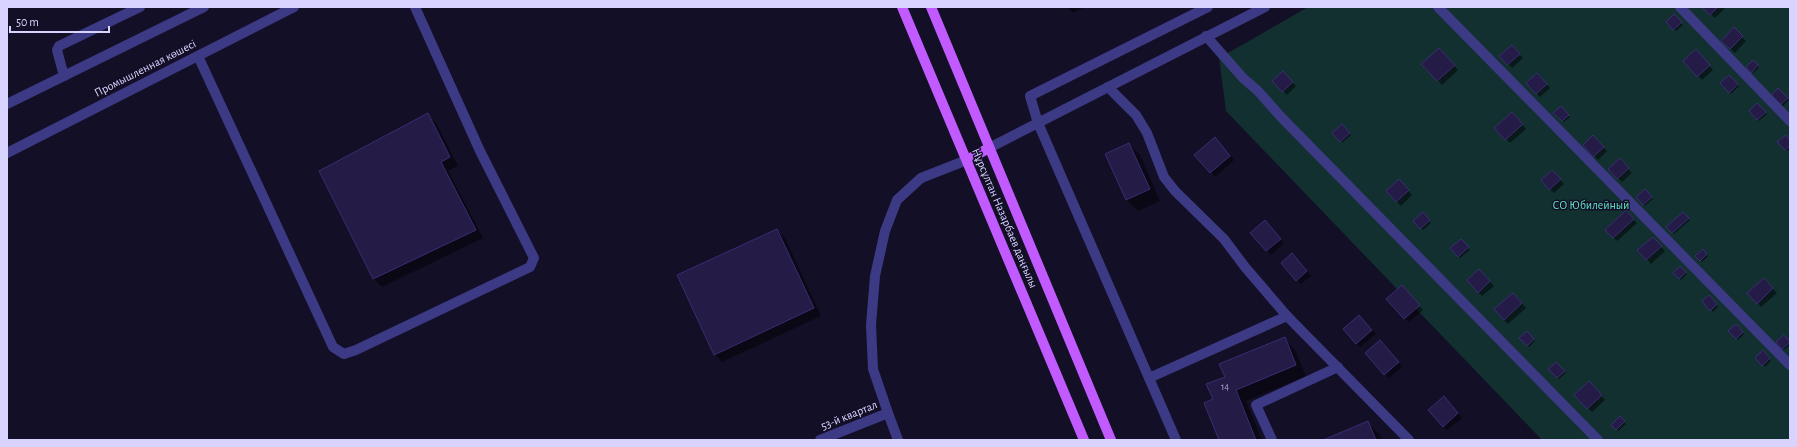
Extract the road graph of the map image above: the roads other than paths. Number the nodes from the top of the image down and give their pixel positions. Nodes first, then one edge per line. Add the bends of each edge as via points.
1 (140, 7) edge
2 (204, 7) edge
3 (294, 7) edge
4 (415, 7) edge
5 (902, 7) edge
6 (931, 7) edge
7 (1208, 7) edge
8 (1266, 7) edge
9 (1438, 7) edge
10 (1680, 7) edge
11 (1206, 36) junction
12 (198, 56) junction
13 (64, 76) junction
14 (1108, 87) junction
15 (7, 104) edge
16 (1790, 121) edge
17 (1038, 123) junction
18 (988, 148) junction
19 (7, 153) edge
20 (967, 160) junction
21 (1287, 316) junction
22 (1790, 365) edge
23 (1338, 366) junction
24 (1149, 378) junction
25 (888, 413) junction
26 (820, 440) edge
27 (898, 440) edge
28 (1084, 440) edge
29 (1111, 440) edge
30 (1176, 440) edge
31 (1272, 440) edge
32 (1409, 440) edge
33 (1598, 440) edge

1 - 13 street via 59,46 57,50
2 - 13 street
3 - 12 street, Промышленная көшесі
4 - 12 street via 480,151 534,258 530,267 344,354 333,347
5 - 20 main road, Нұрсұлтан Назарбаев даңғылы
6 - 18 main road, Нұрсұлтан Назарбаев даңғылы
7 - 17 street via 1030,96
8 - 11 street
9 - 22 street
10 - 16 street
11 - 14 street
11 - 33 street via 1243,78
12 - 19 street, Промышленная көшесі
13 - 15 street
14 - 17 street
14 - 21 street via 1136,115 1147,133 1164,177 1175,192 1224,239
17 - 18 street
17 - 24 street
18 - 20 main road
18 - 29 main road, Нұрсұлтан Назарбаев даңғылы
20 - 25 street via 921,178 897,200 885,231 876,276 871,325 874,369
20 - 28 main road, Нұрсұлтан Назарбаев даңғылы
21 - 23 street
21 - 24 street
23 - 31 street via 1256,405
23 - 32 street
24 - 30 street
25 - 26 street, 53-й квартал
25 - 27 street

